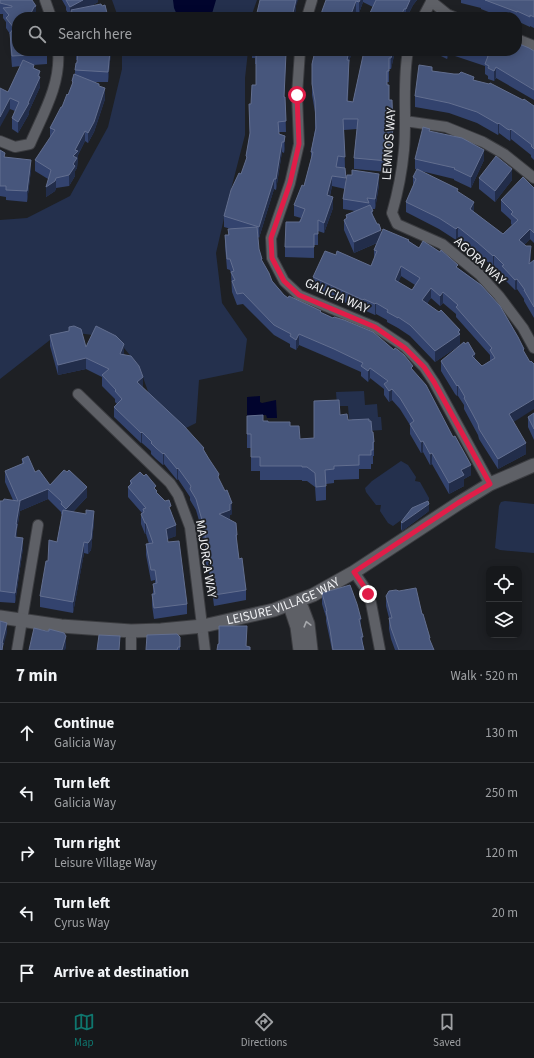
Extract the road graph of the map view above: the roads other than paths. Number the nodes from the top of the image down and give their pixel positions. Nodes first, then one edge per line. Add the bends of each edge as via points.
1 (45, 0) edge
2 (312, 0) edge
3 (432, 1) edge
4 (49, 12) edge
5 (308, 12) edge
6 (426, 12) edge
7 (445, 12) edge
8 (522, 41) edge
9 (534, 46) edge
10 (58, 56) edge
11 (300, 56) edge
12 (407, 56) edge
13 (405, 120) junction
14 (0, 141) edge
15 (534, 178) edge
16 (409, 228) joint
17 (534, 348) edge
18 (78, 394) dead end
19 (534, 465) edge
20 (490, 484) junction
21 (38, 525) dead end
22 (354, 572) junction
23 (294, 602) junction
24 (0, 617) edge
25 (22, 621) junction
26 (203, 626) junction
27 (131, 631) junction
28 (17, 650) edge
29 (131, 650) edge
30 (205, 650) edge
31 (300, 650) edge
32 (311, 650) edge
33 (380, 650) edge

1 - 4 street
2 - 5 street
3 - 6 street
3 - 7 street
8 - 9 street
10 - 14 street via 54,90 30,144 15,148
11 - 20 street, GALICIA WAY via 297,95 299,144 290,183 271,238 272,258 284,281 299,295 375,327 405,348 424,367
12 - 13 street, LEMNOS WAY
13 - 15 street via 446,127 484,142
13 - 16 street, LEMNOS WAY via 399,186 392,213 397,224
16 - 17 street, AGORA WAY via 442,244 479,274 523,328
18 - 26 street, MAJORCA WAY via 170,483 178,495 190,527
19 - 20 street, LEISURE VILLAGE WAY
20 - 22 street, LEISURE VILLAGE WAY
21 - 25 street
22 - 23 street, LEISURE VILLAGE WAY
22 - 33 street via 371,603
23 - 26 street, LEISURE VILLAGE WAY via 274,610
23 - 31 street via 292,612
32 -> 23 street via 308,624 302,608
24 - 25 street, LEISURE VILLAGE WAY
25 - 27 street, LEISURE VILLAGE WAY
25 - 28 street
26 - 27 street, LEISURE VILLAGE WAY
26 - 30 street, MAJORCA WAY
27 - 29 street

